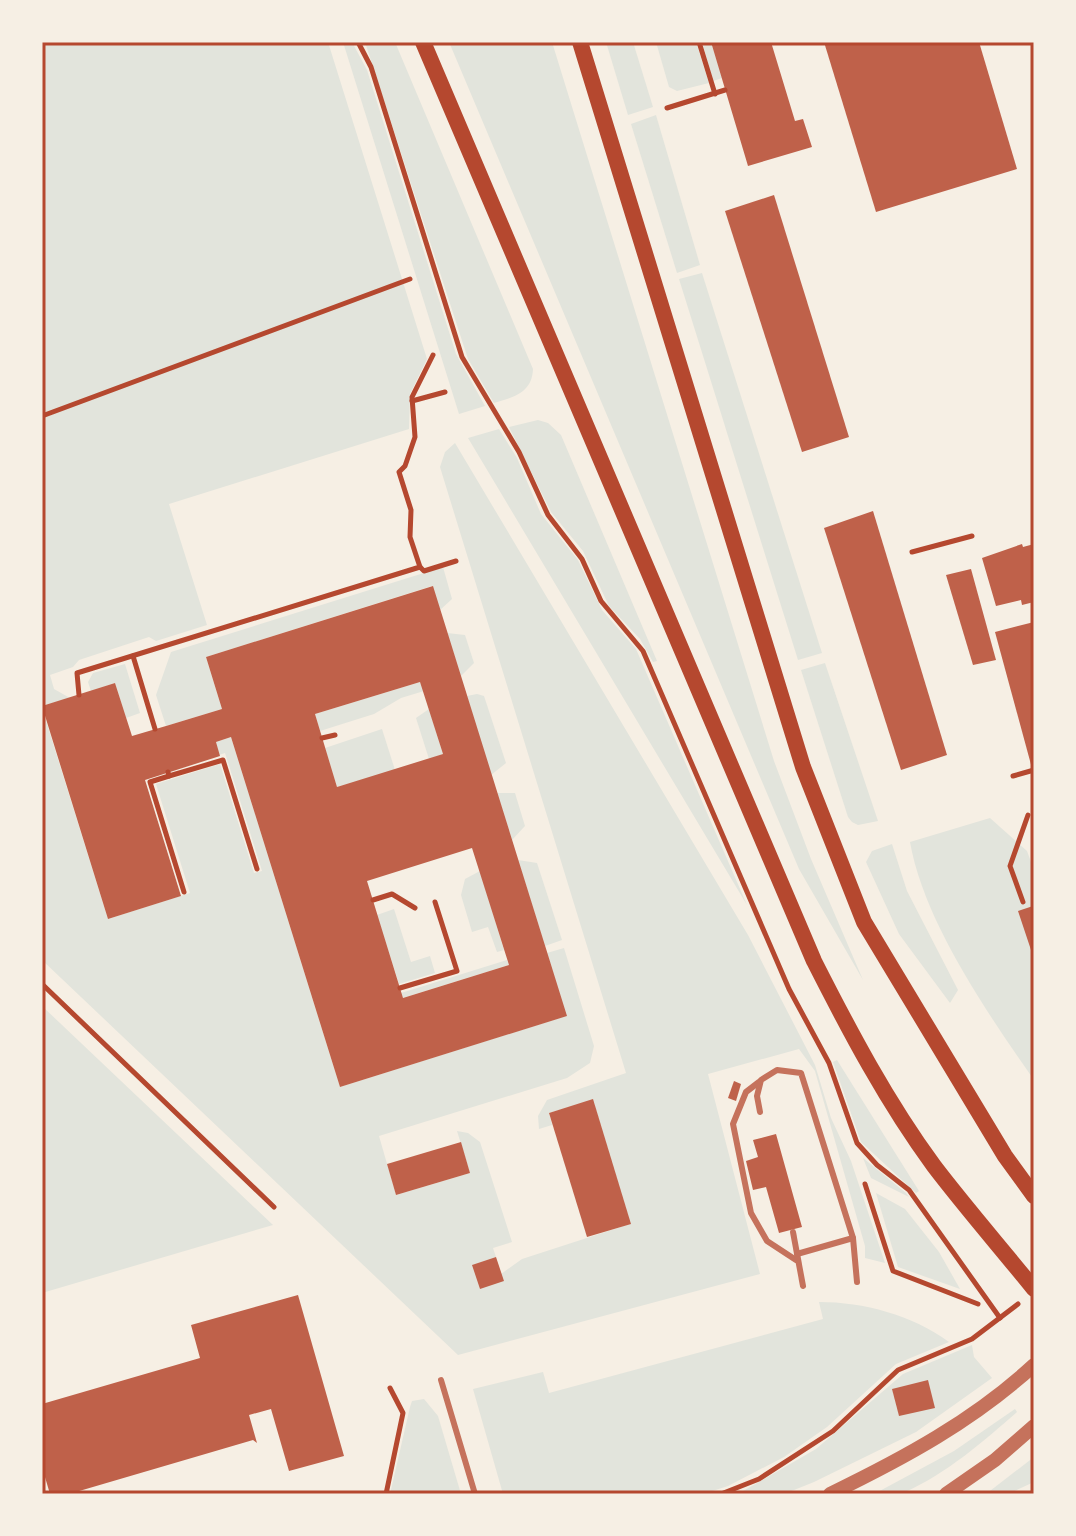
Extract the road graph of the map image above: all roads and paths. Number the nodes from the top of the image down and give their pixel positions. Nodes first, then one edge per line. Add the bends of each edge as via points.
1 (358, 42) edge
2 (423, 42) edge
3 (580, 42) edge
4 (699, 42) edge
5 (725, 90) dead end
6 (715, 94) junction
7 (667, 108) dead end
8 (410, 279) dead end
9 (433, 355) dead end
10 (445, 392) dead end
11 (412, 401) junction
12 (42, 416) edge
13 (972, 536) dead end
14 (912, 552) dead end
15 (456, 561) dead end
16 (420, 567) junction
17 (133, 656) junction
18 (79, 695) dead end
19 (155, 729) dead end
20 (335, 735) dead end
21 (322, 738) dead end
22 (1034, 770) edge
23 (1013, 776) dead end
24 (1028, 815) dead end
25 (257, 869) dead end
26 (184, 892) dead end
27 (373, 900) dead end
28 (435, 902) dead end
29 (1023, 902) dead end
30 (415, 908) dead end
31 (42, 984) edge
32 (400, 988) dead end
33 (761, 1080) junction
34 (760, 1112) dead end
35 (865, 1184) dead end
36 (1034, 1196) edge
37 (274, 1207) dead end
38 (793, 1232) dead end
39 (853, 1238) junction
40 (796, 1257) junction
41 (857, 1282) dead end
42 (803, 1286) dead end
43 (1034, 1289) edge
44 (978, 1304) dead end
45 (1013, 1308) dead end
46 (1000, 1318) junction
47 (1034, 1365) edge
48 (441, 1380) dead end
49 (390, 1388) dead end
50 (1034, 1426) edge
51 (386, 1494) edge
52 (475, 1494) edge
53 (721, 1494) edge
54 (830, 1494) edge
55 (946, 1494) edge

1 - 46 path via 371,67 462,357 519,452 548,515 582,559 601,601 643,651 789,989 829,1063 857,1143 909,1190
2 - 43 main road via 814,961 904,1122
3 - 36 main road via 803,767 832,845 864,922
4 - 6 path
5 - 6 path
6 - 7 path
8 - 12 path
9 - 11 path
10 - 11 path
11 - 16 path via 415,437 399,472
13 - 14 path
15 - 16 path via 424,571
16 - 17 path
17 - 18 path via 77,673
17 - 19 path
20 - 21 path
22 - 23 path
24 - 29 path via 1010,866
25 - 26 path via 223,760 168,774 150,782
27 - 30 path via 392,894
28 - 32 path via 457,971
31 - 37 path
33 - 34 lane
33 - 39 lane via 777,1070 801,1073
33 - 40 lane via 746,1092 733,1124 751,1213 767,1241
35 - 44 path via 893,1271
38 - 40 lane
39 - 40 lane
39 - 41 lane
40 - 42 lane
45 - 46 path
46 - 53 path via 972,1339 898,1370 833,1431 759,1479
47 - 54 street via 961,1424
48 - 52 lane
49 - 51 path via 403,1413
50 - 55 street

